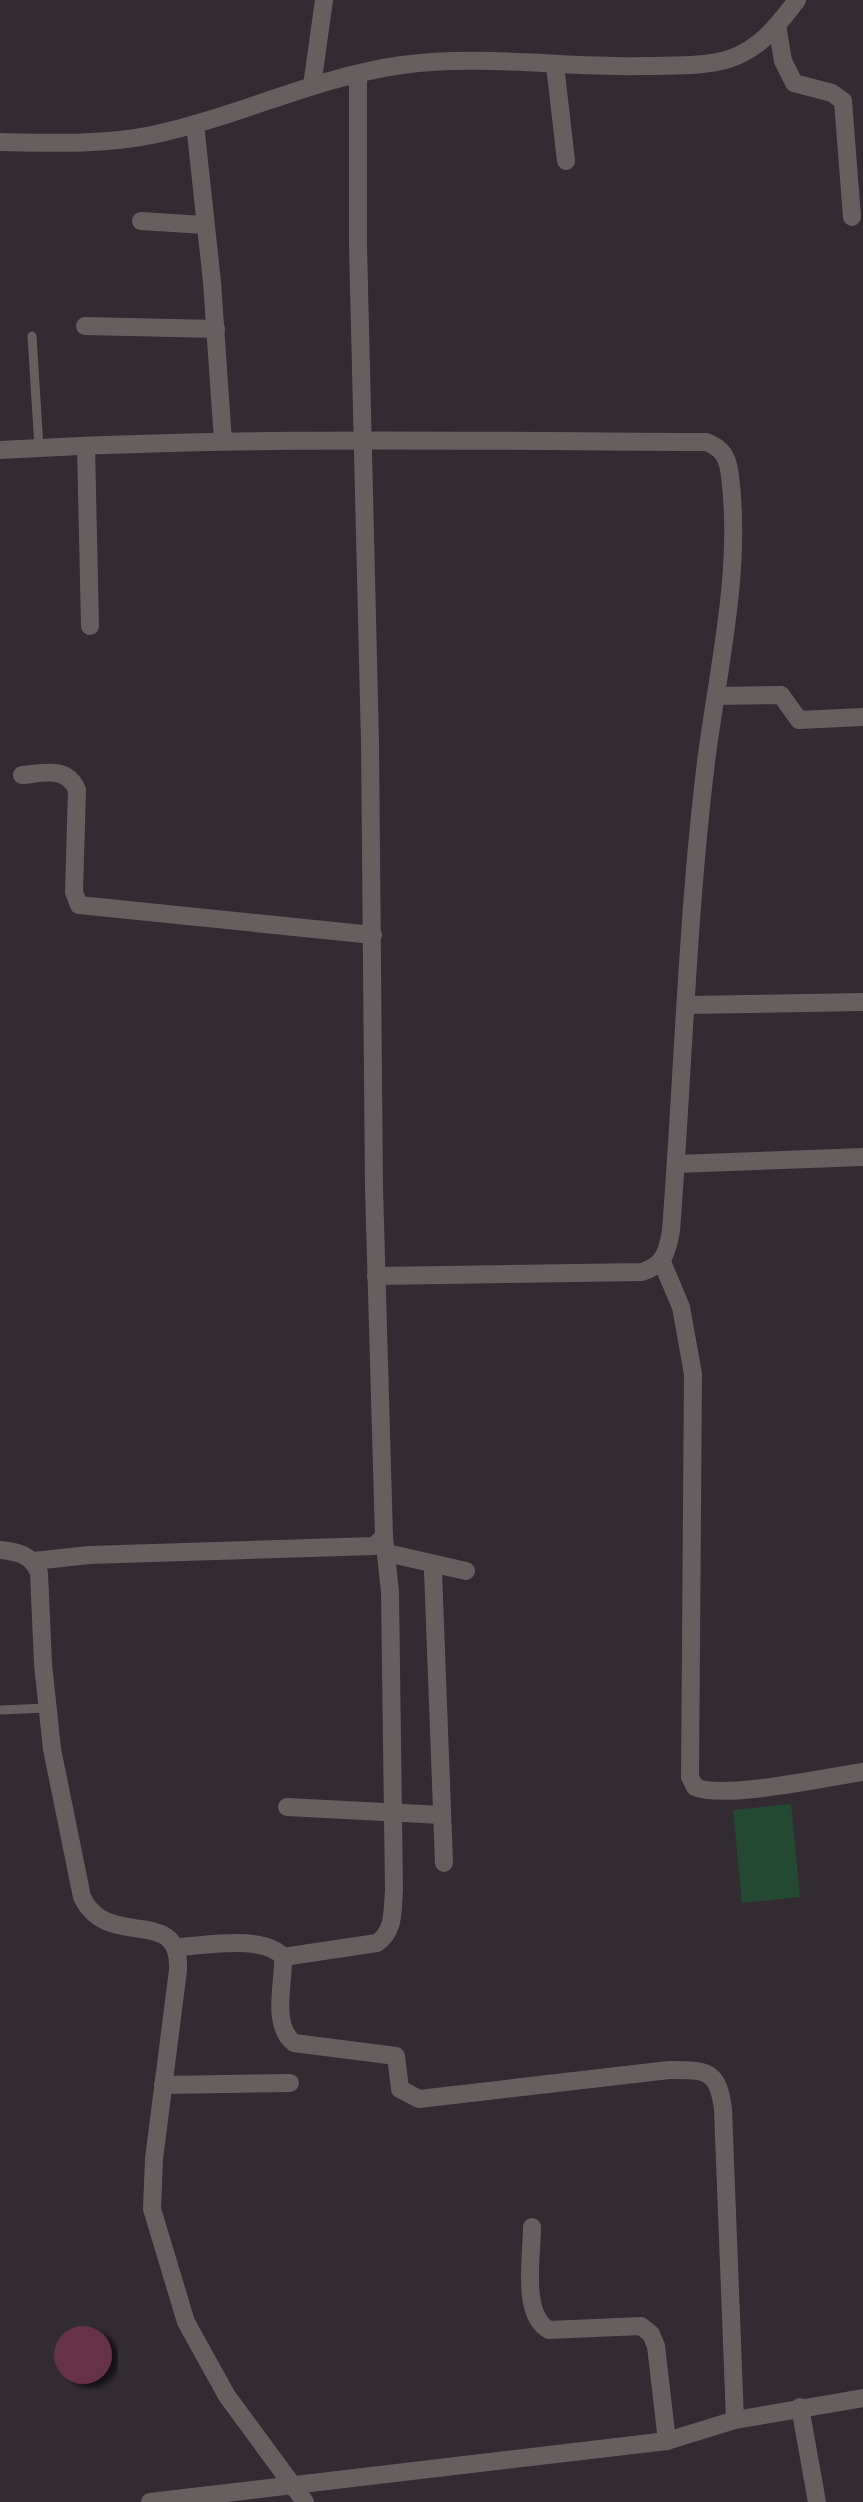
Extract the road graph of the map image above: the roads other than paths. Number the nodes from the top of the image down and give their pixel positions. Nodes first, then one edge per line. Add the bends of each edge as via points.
1 (324, 0) edge
2 (797, 0) edge
3 (777, 26) junction
4 (556, 65) junction
5 (358, 74) junction
6 (312, 86) junction
7 (195, 124) junction
8 (0, 142) edge
9 (566, 161) dead end
10 (852, 217) dead end
11 (141, 221) dead end
12 (204, 225) junction
13 (85, 326) dead end
14 (216, 330) junction
15 (32, 336) dead end
16 (362, 438) junction
17 (223, 441) junction
18 (86, 446) junction
19 (39, 448) junction
20 (0, 450) edge
21 (90, 626) dead end
22 (716, 696) junction
23 (863, 717) edge
24 (22, 774) dead end
25 (373, 935) junction
26 (863, 1002) edge
27 (688, 1005) junction
28 (863, 1158) edge
29 (676, 1164) junction
30 (662, 1262) junction
31 (376, 1276) junction
32 (385, 1545) junction
33 (0, 1550) edge
34 (34, 1561) junction
35 (433, 1570) dead end
36 (466, 1572) dead end
37 (47, 1708) junction
38 (0, 1710) edge
39 (863, 1772) edge
40 (287, 1807) dead end
41 (393, 1812) junction
42 (442, 1815) junction
43 (444, 1863) dead end
44 (177, 1947) junction
45 (283, 1957) junction
46 (290, 2083) dead end
47 (163, 2085) junction
48 (532, 2227) dead end
49 (863, 2398) edge
50 (800, 2408) junction
51 (735, 2420) junction
52 (667, 2441) junction
53 (300, 2494) edge
54 (150, 2502) edge
55 (817, 2502) edge

1 - 6 street
2 - 3 street
3 - 4 street via 749,50 714,62
3 - 10 street via 794,82 842,101
4 - 5 street via 464,60
4 - 9 street
5 - 6 street
5 - 16 street
6 - 7 street
7 - 8 street via 113,140
7 - 12 street
11 - 12 street
12 - 14 street
13 - 14 street
14 - 17 street
15 - 19 lane
16 - 17 street
16 - 22 street via 718,446 730,473 731,559
16 - 25 street
17 - 18 street
18 - 19 street
18 - 21 street
19 - 20 street
22 - 23 street via 781,695 798,720
22 - 27 street
24 - 25 street via 66,774 77,790 79,905
25 - 31 street
26 - 27 street
27 - 29 street
28 - 29 street
29 - 30 street
30 - 31 street via 642,1272
30 - 39 street via 681,1308 692,1374 690,1777 704,1791 728,1791
31 - 32 street
32 - 34 street
32 - 36 street
32 - 41 street
33 - 34 street
34 - 37 street
35 - 42 street
37 - 38 lane
37 - 44 street via 90,1914 160,1933
40 - 41 street
41 - 42 street
41 - 45 street via 387,1936
42 - 43 street
44 - 45 street via 254,1943
44 - 47 street
45 - 51 street via 286,2036 294,2043 396,2056 400,2089 408,2096 669,2070 711,2075 723,2109
46 - 47 street
47 - 53 street via 152,2209 186,2322 227,2396
48 - 52 street via 531,2311 538,2324 549,2330 641,2326 650,2334
49 - 50 street
50 - 51 street
50 - 55 street
51 - 52 street
52 - 53 street
53 - 54 street

